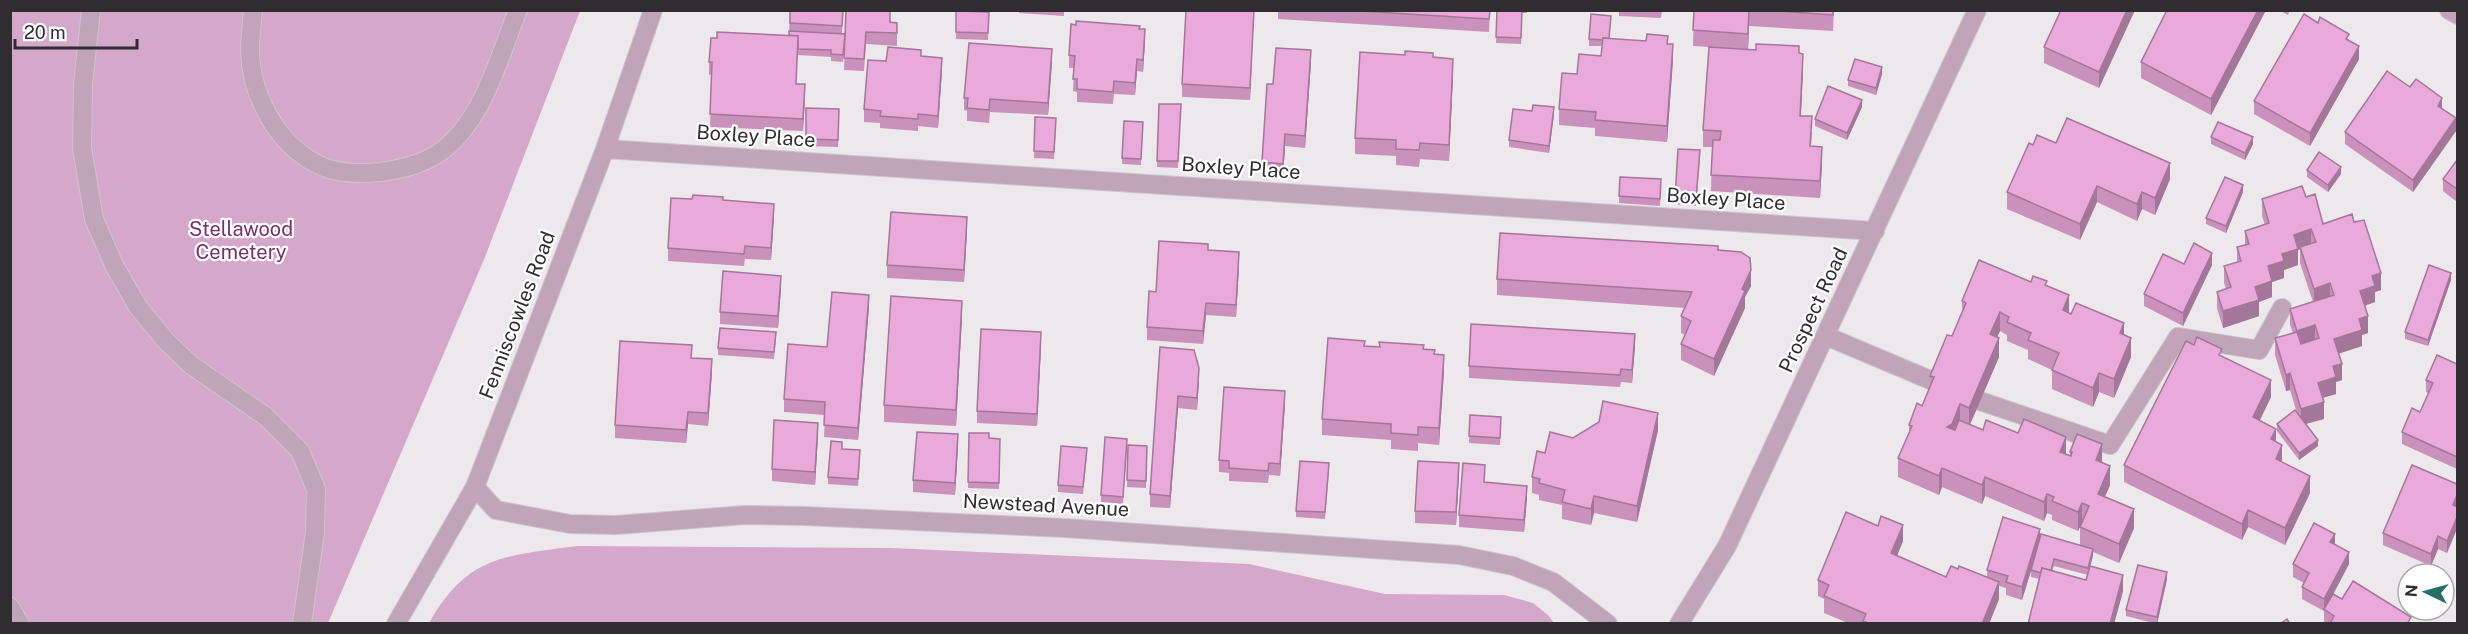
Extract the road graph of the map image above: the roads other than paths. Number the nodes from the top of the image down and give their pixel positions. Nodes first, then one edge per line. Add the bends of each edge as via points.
1 (91, 10) edge
2 (253, 10) edge
3 (518, 10) edge
4 (653, 10) edge
5 (1977, 10) edge
6 (2449, 10) edge
7 (2457, 15) edge
8 (604, 148) junction
9 (1875, 231) junction
10 (2282, 308) dead end
11 (1826, 336) junction
12 (1935, 382) edge
13 (1980, 401) edge
14 (475, 487) junction
15 (10, 607) edge
16 (20, 624) edge
17 (302, 624) edge
18 (396, 624) edge
19 (1608, 624) edge
20 (1679, 624) edge

1 - 17 street via 83,84 82,148 94,219 138,308 166,341 191,365 265,416 300,451 316,489 315,532
2 - 3 street via 250,53 259,99 281,135 317,165 363,174 407,168 443,150 467,125 486,90
4 - 8 street, Fenniscowles Road
5 - 9 street, Prospect Road
6 - 7 street
8 - 9 street, Boxley Place
8 - 14 street, Fenniscowles Road
9 - 11 street, Prospect Road
10 - 13 street via 2259,350 2178,338 2110,445
11 - 12 street
11 - 20 street, Prospect Road via 1727,546
14 - 18 street, Fenniscowles Road
14 - 19 street, Newstead Avenue via 496,510 570,524 616,525 745,515 804,516 1065,528 1460,555 1513,566 1553,582
15 - 16 street

